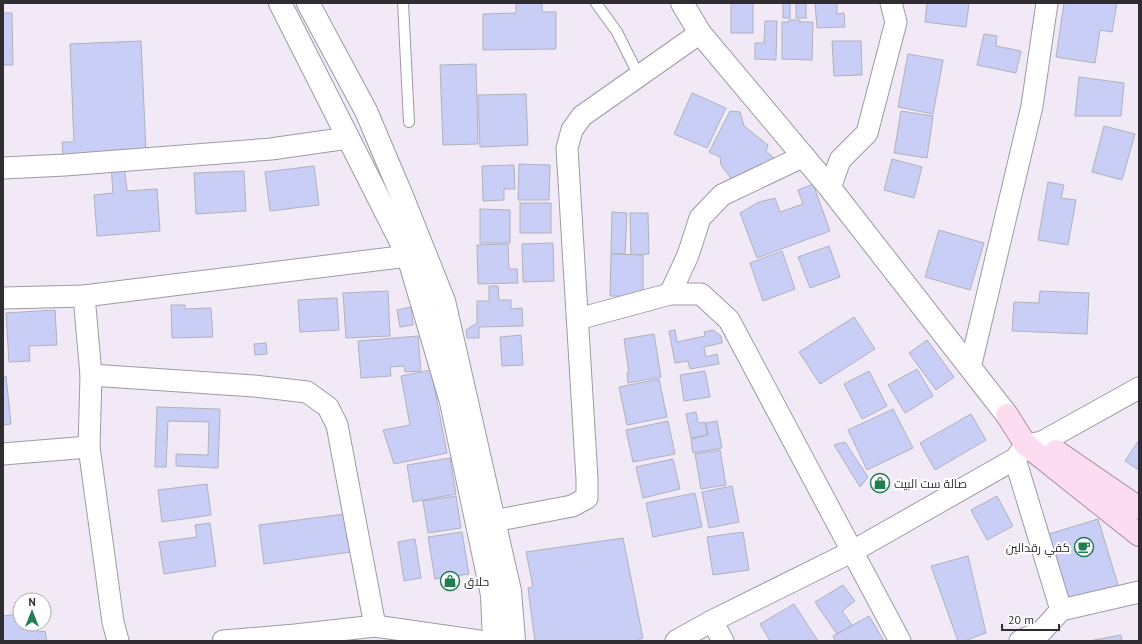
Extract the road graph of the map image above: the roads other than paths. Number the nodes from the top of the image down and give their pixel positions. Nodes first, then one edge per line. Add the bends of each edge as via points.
1 (280, 3) edge
2 (308, 3) edge
3 (403, 3) edge
4 (596, 3) edge
5 (682, 3) edge
6 (892, 3) edge
7 (1047, 3) edge
8 (700, 33) junction
9 (639, 76) junction
10 (409, 122) dead end
11 (348, 138) junction
12 (804, 156) junction
13 (3, 168) edge
14 (830, 188) junction
15 (416, 253) junction
16 (670, 294) junction
17 (84, 296) junction
18 (3, 298) edge
19 (578, 320) junction
20 (970, 368) junction
21 (91, 375) junction
22 (1139, 388) edge
23 (1006, 415) joint
24 (89, 447) junction
25 (1028, 449) junction
26 (3, 454) edge
27 (1139, 508) edge
28 (494, 521) junction
29 (1139, 535) edge
30 (853, 551) junction
31 (1139, 592) edge
32 (1061, 610) junction
33 (712, 621) junction
34 (375, 626) junction
35 (118, 641) edge
36 (223, 641) edge
37 (479, 641) edge
38 (494, 641) edge
39 (514, 641) edge
40 (676, 641) edge
41 (723, 641) edge
42 (900, 641) edge
43 (1020, 641) edge

1 - 11 street
2 - 15 street via 366,111
3 - 10 lane
4 - 9 lane via 617,32
5 - 8 street
6 - 14 street via 896,22 867,133 840,160
7 - 20 street via 1032,106
8 - 9 street
8 - 12 street
9 - 19 street via 582,116 572,130 567,148
11 - 13 street via 271,149
11 - 15 street
12 - 14 street
12 - 16 street via 722,195 700,218 688,255
14 - 20 street
15 - 17 street
15 - 28 street via 444,301
15 - 38 street via 492,595
16 - 19 street
16 - 30 street via 701,294 729,320
17 - 18 street
17 - 21 street
19 - 28 street via 587,498 572,506
20 - 23 street
21 - 24 street
21 - 34 street via 306,392 328,407 337,425
22 - 25 street
23 - 25 main road
24 - 26 street
24 - 35 street via 113,622
25 - 27 main road
25 - 29 main road
25 - 30 street
25 - 32 street
28 - 39 street via 510,591
30 - 33 street
30 - 42 street
31 - 32 street
32 - 43 street via 1042,631
33 - 40 street
33 - 41 street
34 - 36 street
34 - 37 street

